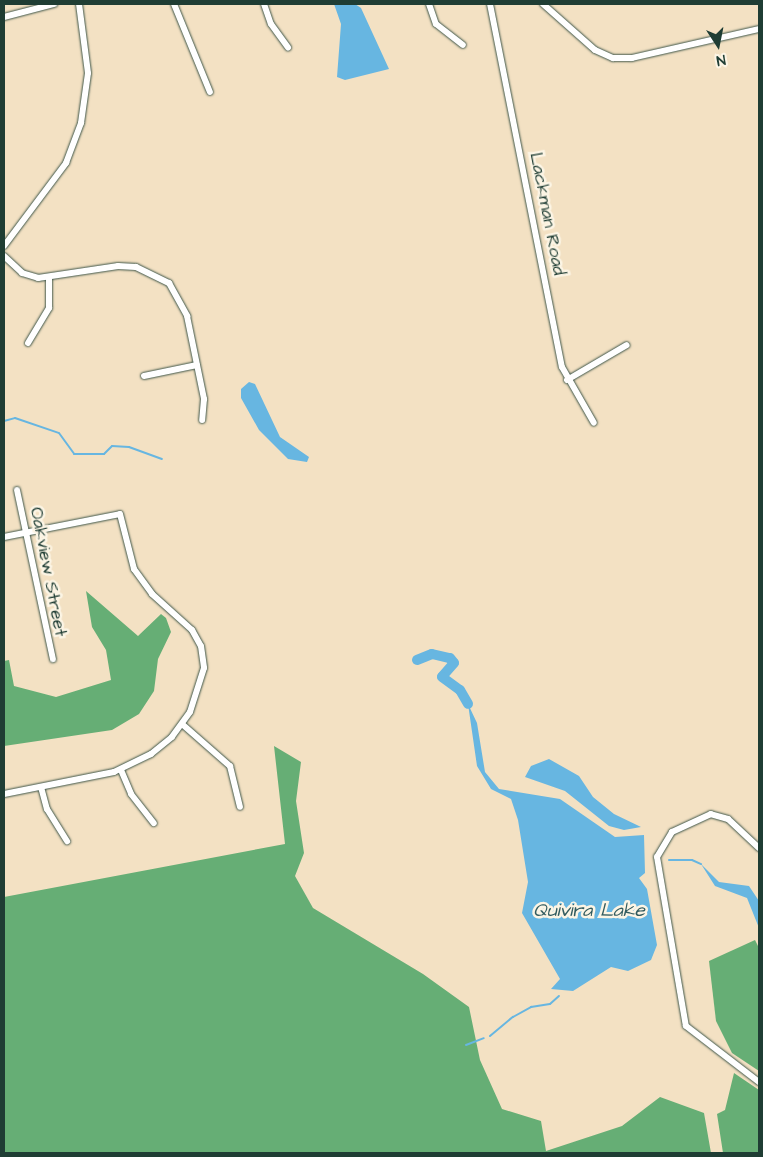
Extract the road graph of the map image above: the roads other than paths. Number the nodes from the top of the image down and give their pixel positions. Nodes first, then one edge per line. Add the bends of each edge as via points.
1 (54, 4) edge
2 (80, 4) edge
3 (174, 4) edge
4 (264, 4) edge
5 (429, 4) edge
6 (490, 4) edge
7 (543, 4) edge
8 (4, 17) edge
9 (759, 28) edge
10 (463, 46) dead end
11 (288, 47) dead end
12 (210, 92) dead end
13 (4, 246) edge
14 (4, 256) edge
15 (50, 278) junction
16 (28, 343) dead end
17 (627, 345) dead end
18 (197, 365) junction
19 (144, 376) dead end
20 (567, 380) junction
21 (202, 420) dead end
22 (594, 424) dead end
23 (17, 490) dead end
24 (25, 533) junction
25 (4, 537) edge
26 (53, 659) dead end
27 (182, 724) junction
28 (121, 770) junction
29 (41, 787) junction
30 (4, 794) edge
31 (240, 807) dead end
32 (154, 823) dead end
33 (67, 841) dead end
34 (759, 848) edge
35 (759, 1082) edge

1 - 8 street
2 - 13 street via 88,73 81,122 66,163
3 - 12 street
4 - 11 street via 271,24
5 - 10 street via 436,24
6 - 20 street, Lackman Road
7 - 9 street via 595,50 613,58 632,58
14 - 15 street via 22,273
15 - 16 street via 49,308
15 - 18 street via 136,267 169,283 183,305
17 - 20 street
18 - 19 street
18 - 21 street
20 - 22 street, Lackman Road
23 - 24 street, Oakview Street
24 - 25 street
24 - 26 street, Oakview Street
24 - 27 street via 120,514 134,569 152,594 192,630 201,646 204,668 198,695
27 - 28 street via 151,754
27 - 31 street via 230,766
28 - 29 street
28 - 32 street via 131,794
29 - 30 street
29 - 33 street via 49,815
34 - 35 street via 719,815 700,816 666,838 657,857 681,1012 691,1032

